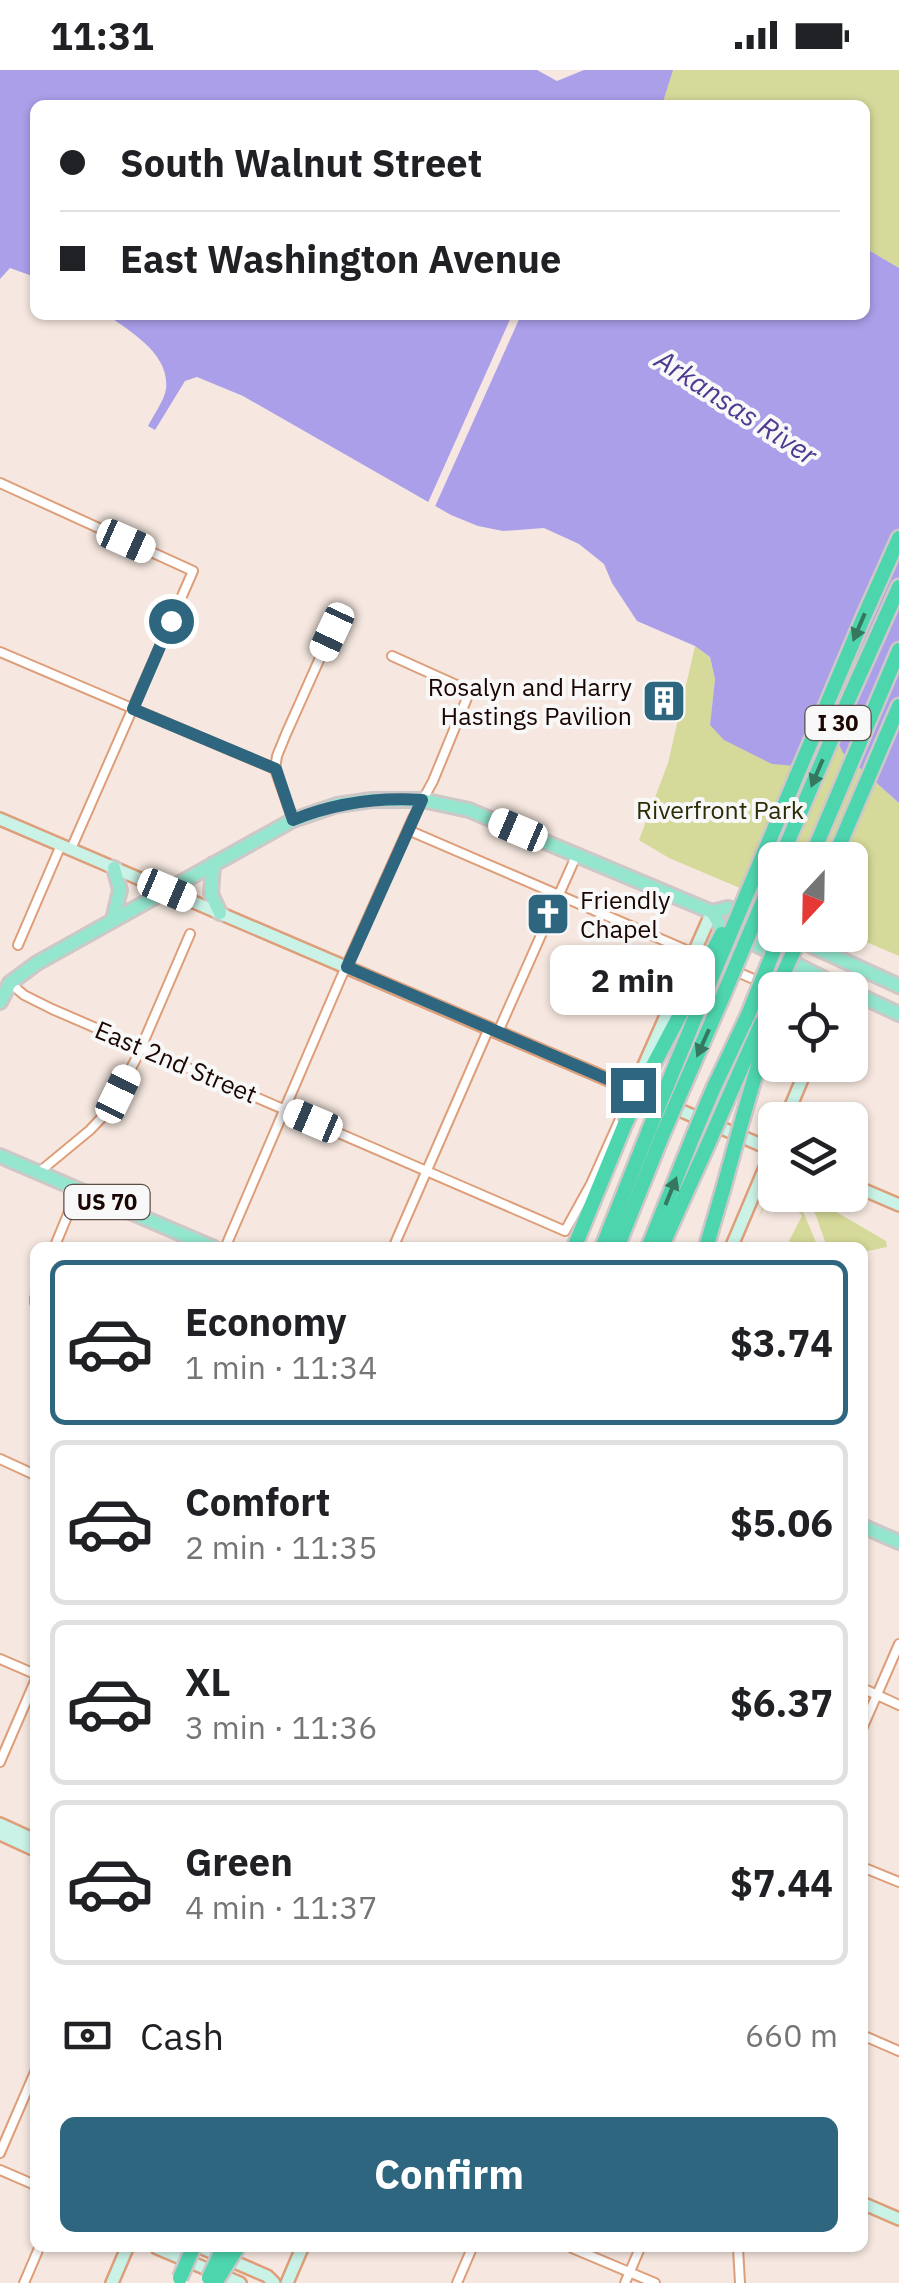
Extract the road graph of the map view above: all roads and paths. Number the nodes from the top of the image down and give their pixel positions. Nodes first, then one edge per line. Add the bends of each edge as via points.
1 (0, 483) edge
2 (899, 538) edge
3 (899, 588) edge
4 (332, 632) dead end
5 (899, 650) edge
6 (0, 652) edge
7 (392, 656) dead end
8 (899, 706) edge
9 (133, 709) junction
10 (276, 769) junction
11 (422, 800) junction
12 (0, 819) edge
13 (293, 820) junction
14 (408, 830) junction
15 (788, 842) edge
16 (818, 842) edge
17 (841, 842) edge
18 (66, 847) junction
19 (576, 854) junction
20 (213, 864) junction
21 (114, 868) junction
22 (167, 890) junction
23 (559, 894) junction
24 (220, 912) junction
25 (712, 912) junction
26 (758, 913) edge
27 (113, 920) junction
28 (758, 923) edge
29 (190, 934) dead end
30 (18, 945) dead end
31 (694, 952) junction
32 (825, 952) edge
33 (848, 962) junction
34 (347, 967) junction
35 (808, 972) edge
36 (847, 972) edge
37 (758, 981) edge
38 (5, 984) edge
39 (899, 986) edge
40 (698, 993) junction
41 (868, 1001) edge
42 (0, 1002) edge
43 (868, 1005) edge
44 (880, 1006) junction
45 (899, 1014) edge
46 (758, 1028) edge
47 (493, 1030) junction
48 (758, 1033) edge
49 (141, 1046) junction
50 (758, 1049) edge
51 (633, 1090) junction
52 (284, 1108) junction
53 (655, 1133) junction
54 (758, 1142) edge
55 (0, 1156) edge
56 (427, 1170) junction
57 (38, 1173) junction
58 (758, 1186) edge
59 (78, 1190) junction
60 (868, 1192) edge
61 (899, 1205) edge
62 (56, 1242) edge
63 (200, 1242) edge
64 (228, 1242) edge
65 (397, 1242) edge
66 (576, 1242) edge
67 (605, 1242) edge
68 (619, 1242) edge
69 (650, 1242) edge
70 (664, 1242) edge
71 (708, 1242) edge
72 (734, 1242) edge
73 (0, 1458) edge
74 (30, 1472) edge
75 (868, 1529) edge
76 (899, 1542) edge
77 (899, 1644) edge
78 (0, 1659) edge
79 (30, 1675) edge
80 (30, 1690) edge
81 (868, 1691) edge
82 (877, 1695) junction
83 (899, 1705) edge
84 (868, 1715) edge
85 (0, 1762) edge
86 (0, 1824) edge
87 (0, 1834) edge
88 (30, 1838) edge
89 (30, 1848) edge
90 (868, 1869) edge
91 (899, 1882) edge
92 (868, 2038) edge
93 (899, 2051) edge
94 (30, 2084) edge
95 (0, 2153) edge
96 (0, 2170) edge
97 (30, 2183) edge
98 (868, 2206) edge
99 (899, 2219) edge
100 (38, 2252) edge
101 (125, 2252) edge
102 (166, 2252) edge
103 (192, 2252) edge
104 (211, 2252) edge
105 (221, 2252) edge
106 (235, 2252) edge
107 (300, 2252) edge
108 (470, 2252) edge
109 (582, 2252) edge
110 (638, 2252) edge
111 (738, 2252) edge
112 (630, 2272) junction
113 (179, 2281) edge
114 (24, 2283) edge
115 (112, 2283) edge
116 (207, 2283) edge
117 (215, 2283) edge
118 (240, 2283) edge
119 (274, 2283) edge
120 (287, 2283) edge
121 (457, 2283) edge
122 (625, 2283) edge
123 (655, 2283) edge
124 (740, 2283) edge

1 - 9 street via 194,571
2 -> 40 highway, bridge
3 -> 15 highway, I 30
4 - 10 street
5 - 16 highway, I 30
6 - 9 street
7 - 11 street via 467,691
8 - 17 highway
9 - 10 street
9 - 18 street
10 - 13 street
11 - 13 main road via 354,802
11 - 14 street
11 - 19 main road via 479,814
12 - 18 street
13 - 20 main road
14 - 23 street
14 - 34 street
18 - 21 street
18 - 30 street
19 - 23 street
19 - 25 main road
20 - 22 main road
20 - 24 main road via 211,894
21 - 22 street
21 - 27 main road via 120,890
22 - 24 street
22 - 27 main road
23 - 31 street
23 - 47 street
24 - 34 street
25 - 28 main road via 728,908
25 - 31 street
25 - 35 main road via 721,928
26 -> 53 highway, bridge via 686,1083
27 - 38 main road
29 - 49 street
31 - 37 street
31 - 51 street
32 - 33 main road
33 - 36 street
33 - 39 main road
34 - 47 street
34 - 52 street
38 - 42 main road
38 - 49 street, East 2nd Street
40 - 53 highway, bridge
40 - 66 highway, bridge via 646,1077
41 - 44 main road
43 - 44 main road
44 - 45 main road
69 -> 46 highway, bridge via 714,1086
47 - 51 street
47 - 56 street
48 - 70 highway, bridge
49 - 52 street, East 2nd Street
49 - 57 street via 104,1116
50 - 71 highway, bridge
51 - 54 street
51 - 56 street, East 2nd Street via 565,1231
52 - 56 street, East 2nd Street
52 - 64 street
53 - 67 highway
53 - 68 highway
55 - 57 main road, US 70
56 - 65 street
57 - 59 main road, US 70
58 - 72 street
59 - 62 street
59 - 63 main road, US 70
60 - 61 street
73 - 74 street
75 - 76 main road
77 - 82 street
78 - 79 street
80 - 85 street
81 - 82 street
82 - 83 street
82 - 84 street
86 - 88 street
87 - 89 street
90 - 91 street
92 - 93 street
94 - 95 street
96 - 97 street
98 - 99 street
100 - 114 street
101 - 115 street
102 - 118 street
103 - 113 highway, bridge
104 - 119 street
105 - 116 highway, bridge
106 - 117 highway, bridge
107 - 120 street
108 - 121 street
109 - 112 street
110 - 112 street
111 - 124 street
112 - 122 street
112 - 123 street

